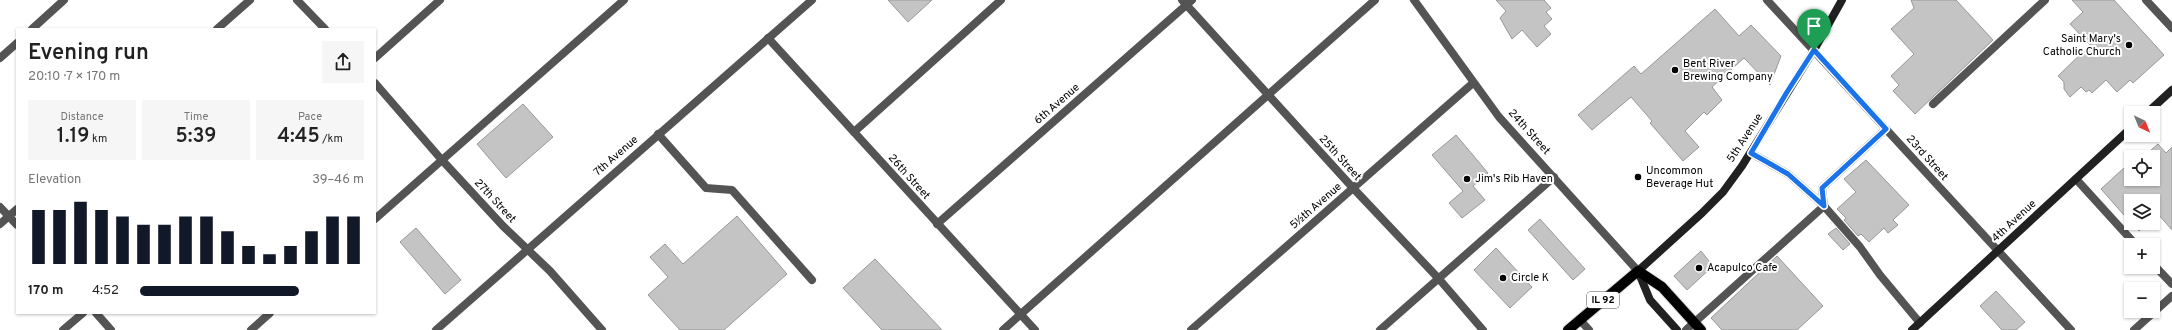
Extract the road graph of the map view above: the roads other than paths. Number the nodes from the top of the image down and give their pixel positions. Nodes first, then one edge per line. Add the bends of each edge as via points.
1 (64, 0) edge
2 (250, 0) edge
3 (297, 0) edge
4 (440, 0) edge
5 (624, 0) edge
6 (812, 0) edge
7 (1001, 0) edge
8 (1375, 0) edge
9 (1414, 0) edge
10 (1767, 0) edge
11 (1842, 0) edge
12 (2045, 0) edge
13 (2146, 0) edge
14 (1187, 2) edge
15 (33, 28) edge
16 (218, 28) edge
17 (323, 28) edge
18 (2172, 28) edge
19 (768, 38) junction
20 (16, 43) edge
21 (1814, 50) junction
22 (376, 57) edge
23 (0, 58) edge
24 (1473, 83) junction
25 (376, 84) edge
26 (2172, 90) edge
27 (1269, 96) junction
28 (1933, 104) dead end
29 (2155, 106) edge
30 (1886, 129) junction
31 (854, 132) junction
32 (658, 134) junction
33 (2124, 134) edge
34 (1751, 153) junction
35 (441, 160) junction
36 (1554, 177) junction
37 (2076, 179) junction
38 (1353, 188) junction
39 (1824, 206) junction
40 (0, 207) edge
41 (16, 210) edge
42 (9, 216) junction
43 (376, 218) edge
44 (0, 224) edge
45 (16, 224) edge
46 (937, 224) junction
47 (2130, 238) edge
48 (527, 250) junction
49 (1999, 251) junction
50 (1638, 271) junction
51 (2160, 271) edge
52 (1439, 279) junction
53 (812, 280) dead end
54 (2172, 284) edge
55 (2172, 296) edge
56 (82, 314) edge
57 (97, 314) edge
58 (269, 314) edge
59 (1021, 314) junction
60 (1580, 320) junction
61 (1920, 323) junction
62 (1698, 326) edge
63 (63, 330) edge
64 (111, 330) edge
65 (251, 330) edge
66 (436, 330) edge
67 (602, 330) edge
68 (1003, 330) edge
69 (1035, 330) edge
70 (1191, 330) edge
71 (1380, 330) edge
72 (1483, 330) edge
73 (1568, 330) edge
74 (1588, 330) edge
75 (1677, 330) edge
76 (1686, 330) edge
77 (1912, 330) edge
78 (2072, 330) edge
79 (2134, 330) edge

1 - 15 street
2 - 16 street
3 - 17 street
4 - 22 street
5 - 35 street
6 - 19 street, 7th Avenue
7 - 31 street
8 - 27 street
9 - 24 street, 24th Street
10 - 21 street, 23rd Street
11 - 21 main road, 5th Avenue
12 - 28 street
13 - 18 street
14 - 27 street, 25th Street
14 - 46 street, 6th Avenue
19 - 31 street, 26th Street
19 - 32 street, 7th Avenue
20 - 23 street
21 - 30 street, 23rd Street
21 - 34 main road, 5th Avenue
24 - 36 street, 24th Street via 1499,117
24 - 38 street, 5½th Avenue
25 - 35 street, 27th Street
26 - 29 main road
27 - 38 street, 25th Street
27 - 59 street
30 - 39 street via 1822,188
30 - 49 street, 23rd Street
31 - 46 street, 26th Street
32 - 48 street, 7th Avenue
32 - 53 street via 706,188 732,190
33 - 37 main road, 4th Avenue
34 - 39 street via 1788,174
34 - 50 main road, 5th Avenue via 1722,192
35 - 43 street
35 - 48 street, 27th Street
36 - 50 street, 24th Street
36 - 52 street
37 - 47 street
37 - 49 main road, 4th Avenue
38 - 52 street, 25th Street
38 - 70 street, 5½th Avenue
39 - 61 street
39 - 62 street
40 - 42 street
41 - 42 street
42 - 44 street
42 - 45 street
46 - 59 street, 26th Street
48 - 66 street, 7th Avenue
48 - 67 street, 27th Street via 550,271
49 - 61 main road, 4th Avenue
49 - 78 street, 23rd Street
50 - 60 main road, 5th Avenue / IL 92
50 - 62 main road, 24th Street via 1662,287
50 - 75 main road, 24th Street via 1650,300
51 - 54 street
52 - 71 street
52 - 72 street, 25th Street
55 - 79 street
56 - 63 street
57 - 64 street
58 - 65 street
59 - 68 street
59 - 69 street, 26th Street
60 - 73 main road, 5th Avenue / IL 92
60 - 74 street
61 - 77 main road, 4th Avenue
62 - 76 street

